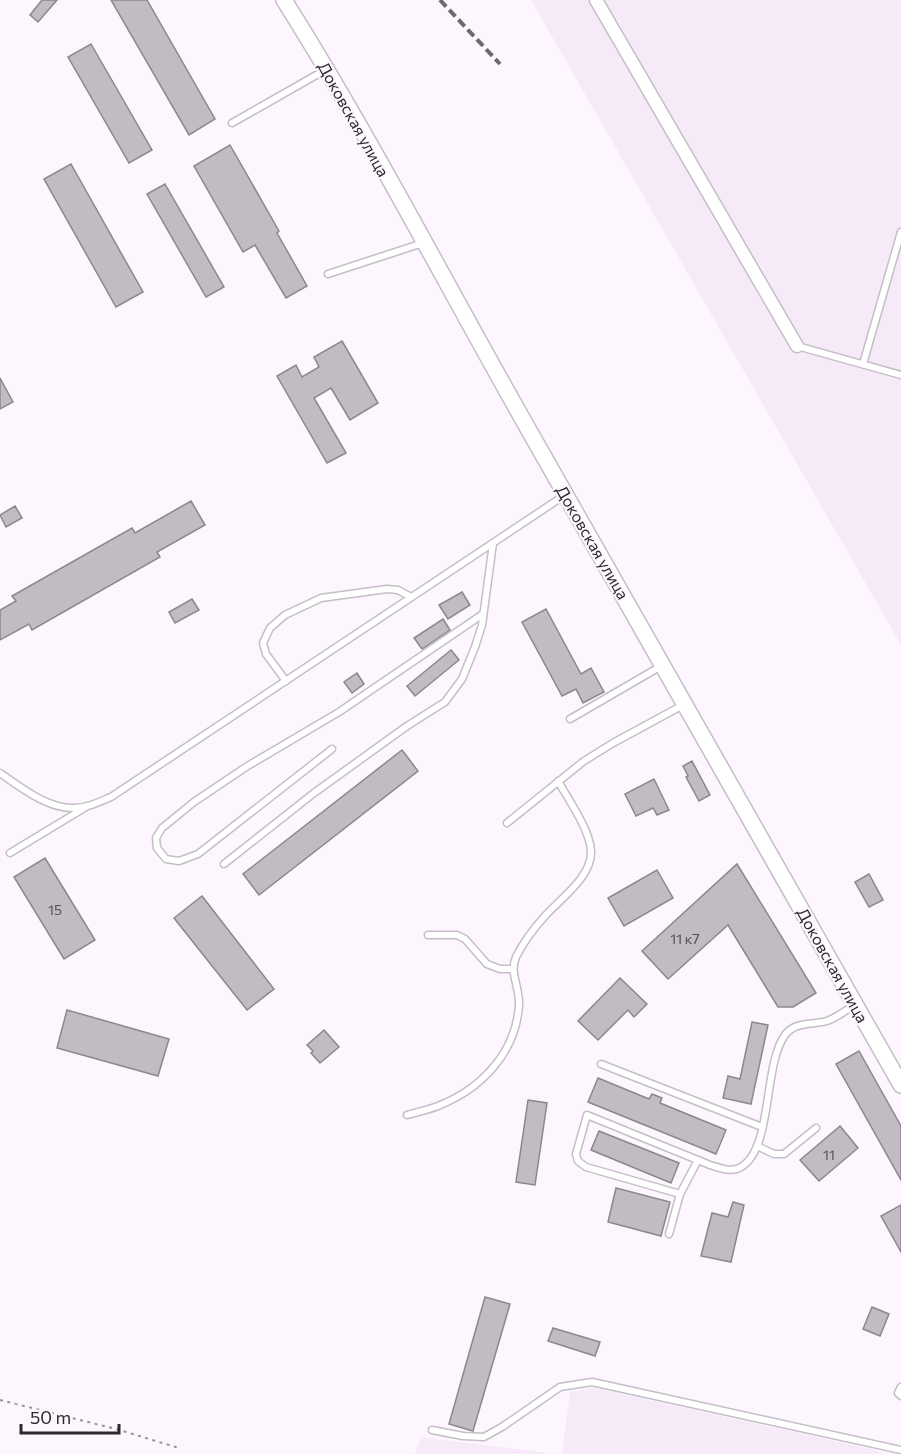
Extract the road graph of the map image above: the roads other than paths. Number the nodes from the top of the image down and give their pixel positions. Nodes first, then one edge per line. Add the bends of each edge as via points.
1 (284, 0) edge
2 (596, 0) edge
3 (327, 69) junction
4 (232, 123) dead end
5 (901, 232) edge
6 (423, 242) junction
7 (328, 274) dead end
8 (797, 346) joint
9 (863, 364) junction
10 (901, 375) edge
11 (566, 495) junction
12 (494, 543) junction
13 (411, 597) junction
14 (483, 614) junction
15 (664, 665) junction
16 (286, 681) junction
17 (686, 704) junction
18 (570, 719) dead end
19 (332, 750) dead end
20 (0, 774) edge
21 (558, 781) junction
22 (90, 806) junction
23 (507, 823) dead end
24 (10, 853) dead end
25 (224, 864) dead end
26 (428, 935) dead end
27 (512, 969) junction
28 (856, 1004) junction
29 (601, 1064) dead end
30 (901, 1085) edge
31 (407, 1115) dead end
32 (762, 1127) junction
33 (816, 1128) dead end
34 (757, 1146) junction
35 (698, 1160) junction
36 (680, 1194) junction
37 (669, 1234) dead end
38 (901, 1388) edge
39 (901, 1396) edge
40 (432, 1430) dead end
41 (901, 1450) edge

1 - 3 street, Доковская улица
2 - 8 street
3 - 4 lane
3 - 6 street, Доковская улица
5 - 9 lane
6 - 7 lane
6 - 11 street, Доковская улица
8 - 9 lane
9 - 10 lane
11 - 12 lane
11 - 15 street, Доковская улица
12 - 13 lane
12 - 14 lane
13 - 16 lane
13 - 16 lane via 387,589 321,598 285,615 270,628 263,643 266,654
14 - 19 lane via 339,712 246,766 194,802 162,828 156,838 157,848 166,859 180,861 198,854
14 - 25 lane via 476,647 462,679 445,702 407,726
15 - 17 street, Доковская улица
15 - 18 lane
16 - 22 lane via 111,797
17 - 21 lane via 613,742
17 - 28 street, Доковская улица
20 - 22 lane via 53,804
21 - 23 lane
21 - 27 lane via 585,831 591,850 589,865 544,917
22 - 24 lane
26 - 27 lane via 457,935 487,964
27 - 31 lane via 519,1009 502,1058 485,1077 461,1094
28 - 30 street, Доковская улица
28 - 32 lane via 827,1021 808,1022 786,1032 777,1048
29 - 32 lane
32 - 34 lane
33 - 34 lane via 784,1154
34 - 35 lane via 740,1168 727,1170
35 - 36 lane
35 - 36 lane via 587,1114 576,1154 578,1161 586,1167
36 - 37 lane
38 - 39 lane
40 - 41 lane via 484,1437 560,1387 592,1382

